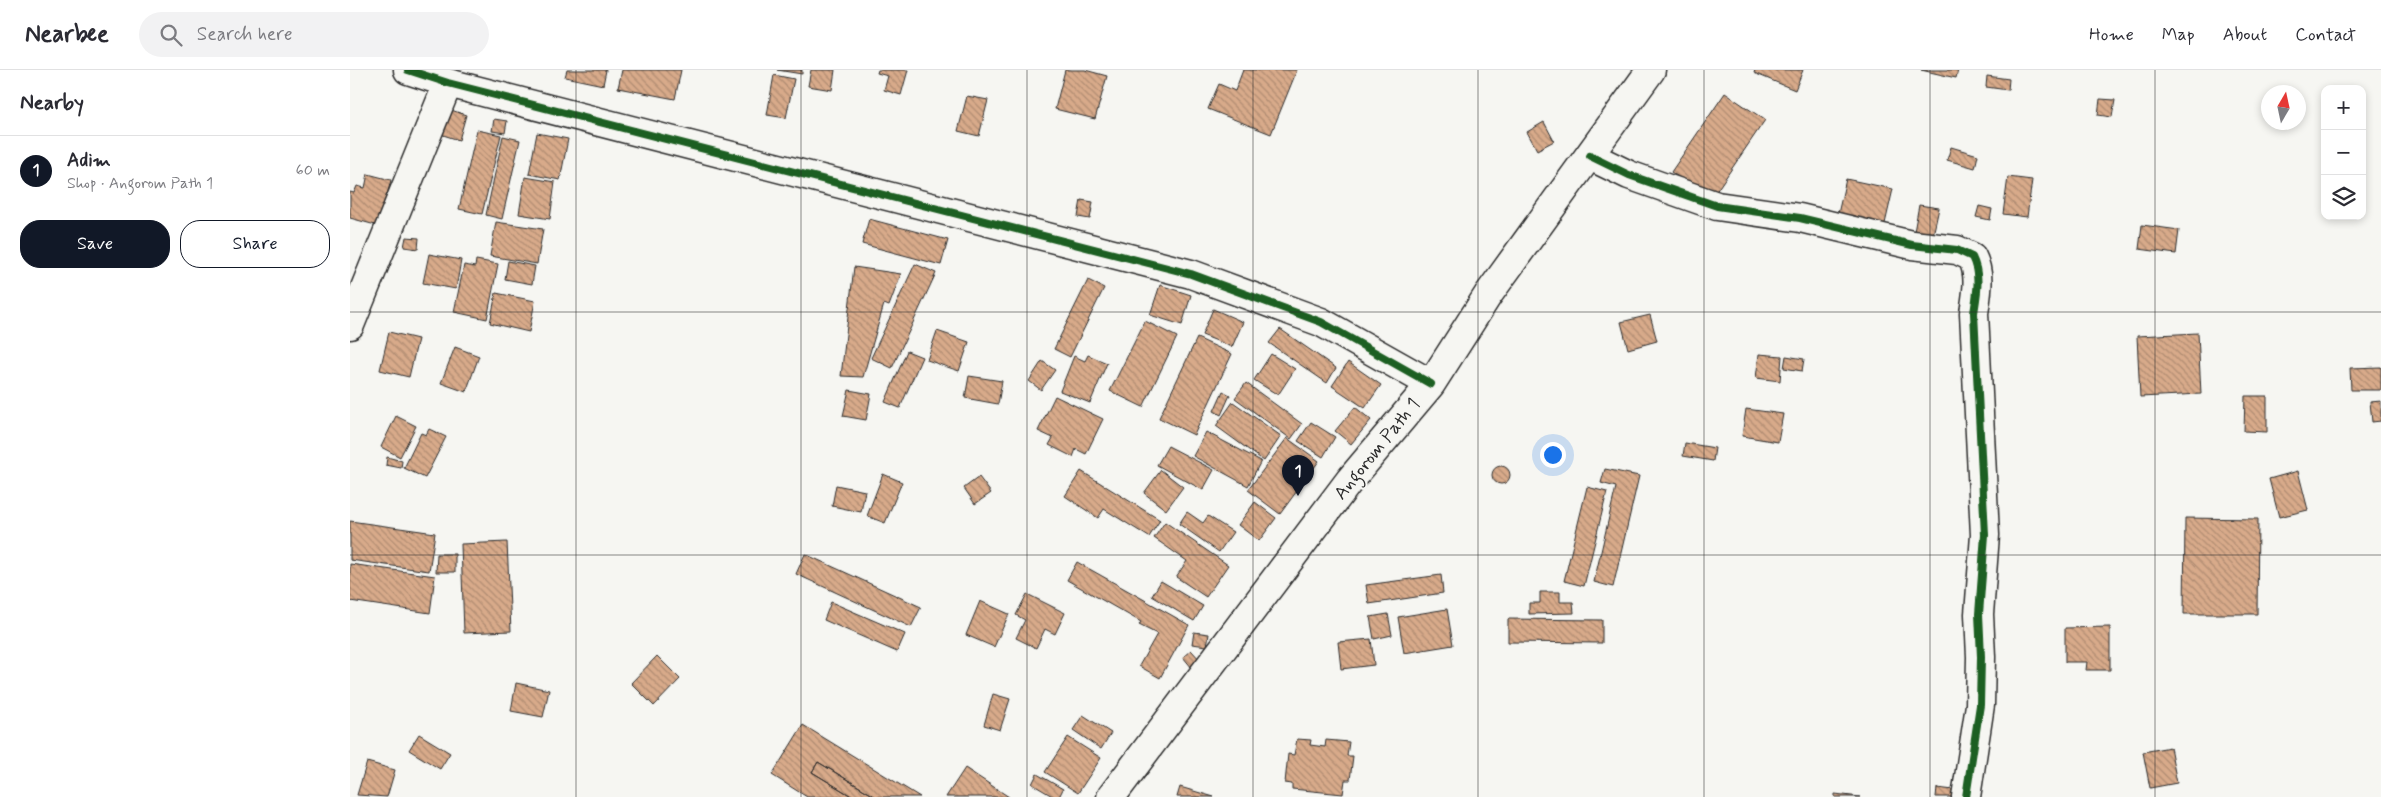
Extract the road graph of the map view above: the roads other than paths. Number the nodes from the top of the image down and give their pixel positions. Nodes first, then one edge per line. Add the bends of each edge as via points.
1 (408, 70) edge
2 (1652, 70) edge
3 (448, 83) junction
4 (1590, 156) junction
5 (350, 325) edge
6 (1431, 384) junction
7 (1111, 797) edge
8 (1966, 797) edge

1 - 3 street
2 - 4 street, Angorom Path 1
3 - 5 street
3 - 6 street via 1190,274 1321,322
4 - 6 street, Angorom Path 1 via 1488,295
4 - 8 street via 1629,175 1717,206 1800,218 1912,245 1957,250 1972,257 1977,267 1978,286 1974,313 1985,535 1979,614 1980,705
6 - 7 street, Angorom Path 1 via 1350,480

